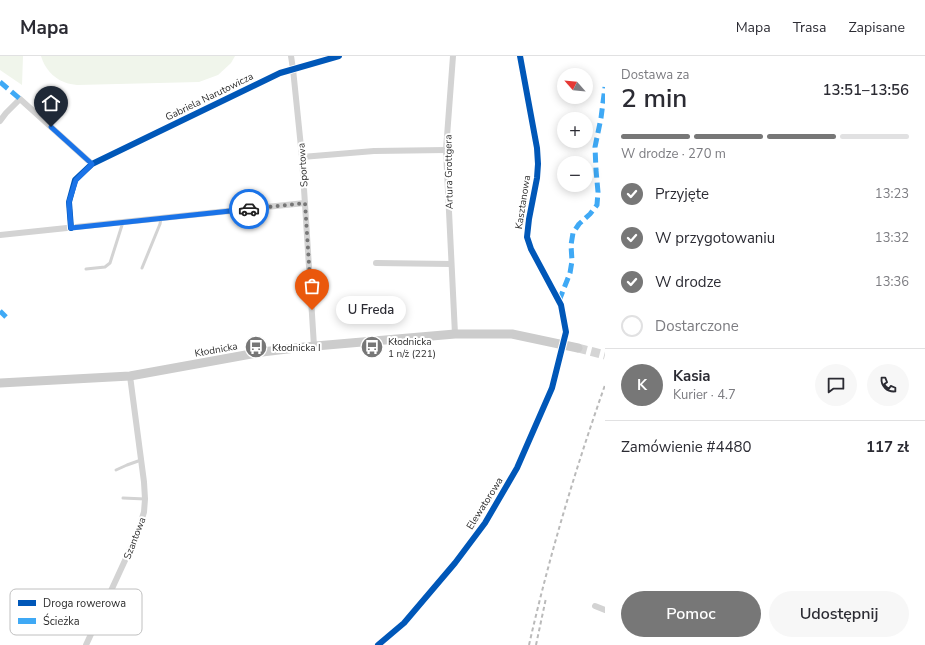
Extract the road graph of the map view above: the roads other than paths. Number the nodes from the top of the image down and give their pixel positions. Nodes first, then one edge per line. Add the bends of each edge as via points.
1 (290, 56) edge
2 (340, 56) edge
3 (454, 56) edge
4 (520, 56) edge
5 (293, 69) junction
6 (0, 120) edge
7 (446, 150) junction
8 (302, 157) junction
9 (92, 164) junction
10 (305, 203) junction
11 (161, 218) junction
12 (123, 222) junction
13 (71, 228) junction
14 (0, 235) edge
15 (376, 263) dead end
16 (451, 264) junction
17 (142, 268) dead end
18 (86, 269) dead end
19 (455, 334) junction
20 (562, 344) junction
21 (314, 346) junction
22 (578, 348) tunnel mouth
23 (130, 376) junction
24 (0, 383) edge
25 (142, 460) junction
26 (116, 470) dead end
27 (123, 498) dead end
28 (145, 499) junction
29 (112, 589) edge
30 (595, 606) dead end
31 (605, 610) edge
32 (91, 635) edge
33 (86, 645) edge
34 (378, 645) edge

1 - 5 street, Sportowa
2 - 5 street, Gabriela Narutowicza
3 - 7 street, Artura Grottgera
4 - 20 street, Kasztanowa via 538,164 527,237 561,305 566,332
5 - 8 street, Sportowa
5 - 9 street, Gabriela Narutowicza via 273,76
6 - 9 street via 20,99
7 - 8 street via 374,151
7 - 16 street, Artura Grottgera
8 - 10 street, Sportowa
9 - 13 street, Gabriela Narutowicza via 76,180 69,202
10 - 11 street
10 - 21 street, Sportowa
11 - 12 street
11 - 17 lane
12 - 13 street
12 - 18 lane via 110,263 105,267
13 - 14 street
15 - 16 street
16 - 19 street, Artura Grottgera
19 - 20 main road, Kłodnicka via 512,334
19 - 21 main road, Kłodnicka
20 - 22 main road, Kłodnicka
20 - 34 street, Elewatorowa via 552,388 546,402 517,468 485,523 404,623
21 - 23 main road, Kłodnicka via 262,352
23 - 24 main road, Kłodnicka
23 - 25 street, Szantowa
25 - 26 lane
25 - 28 street, Szantowa
27 - 28 lane
28 - 29 street, Szantowa via 144,512 136,537
30 - 31 street
32 - 33 street, Szantowa

